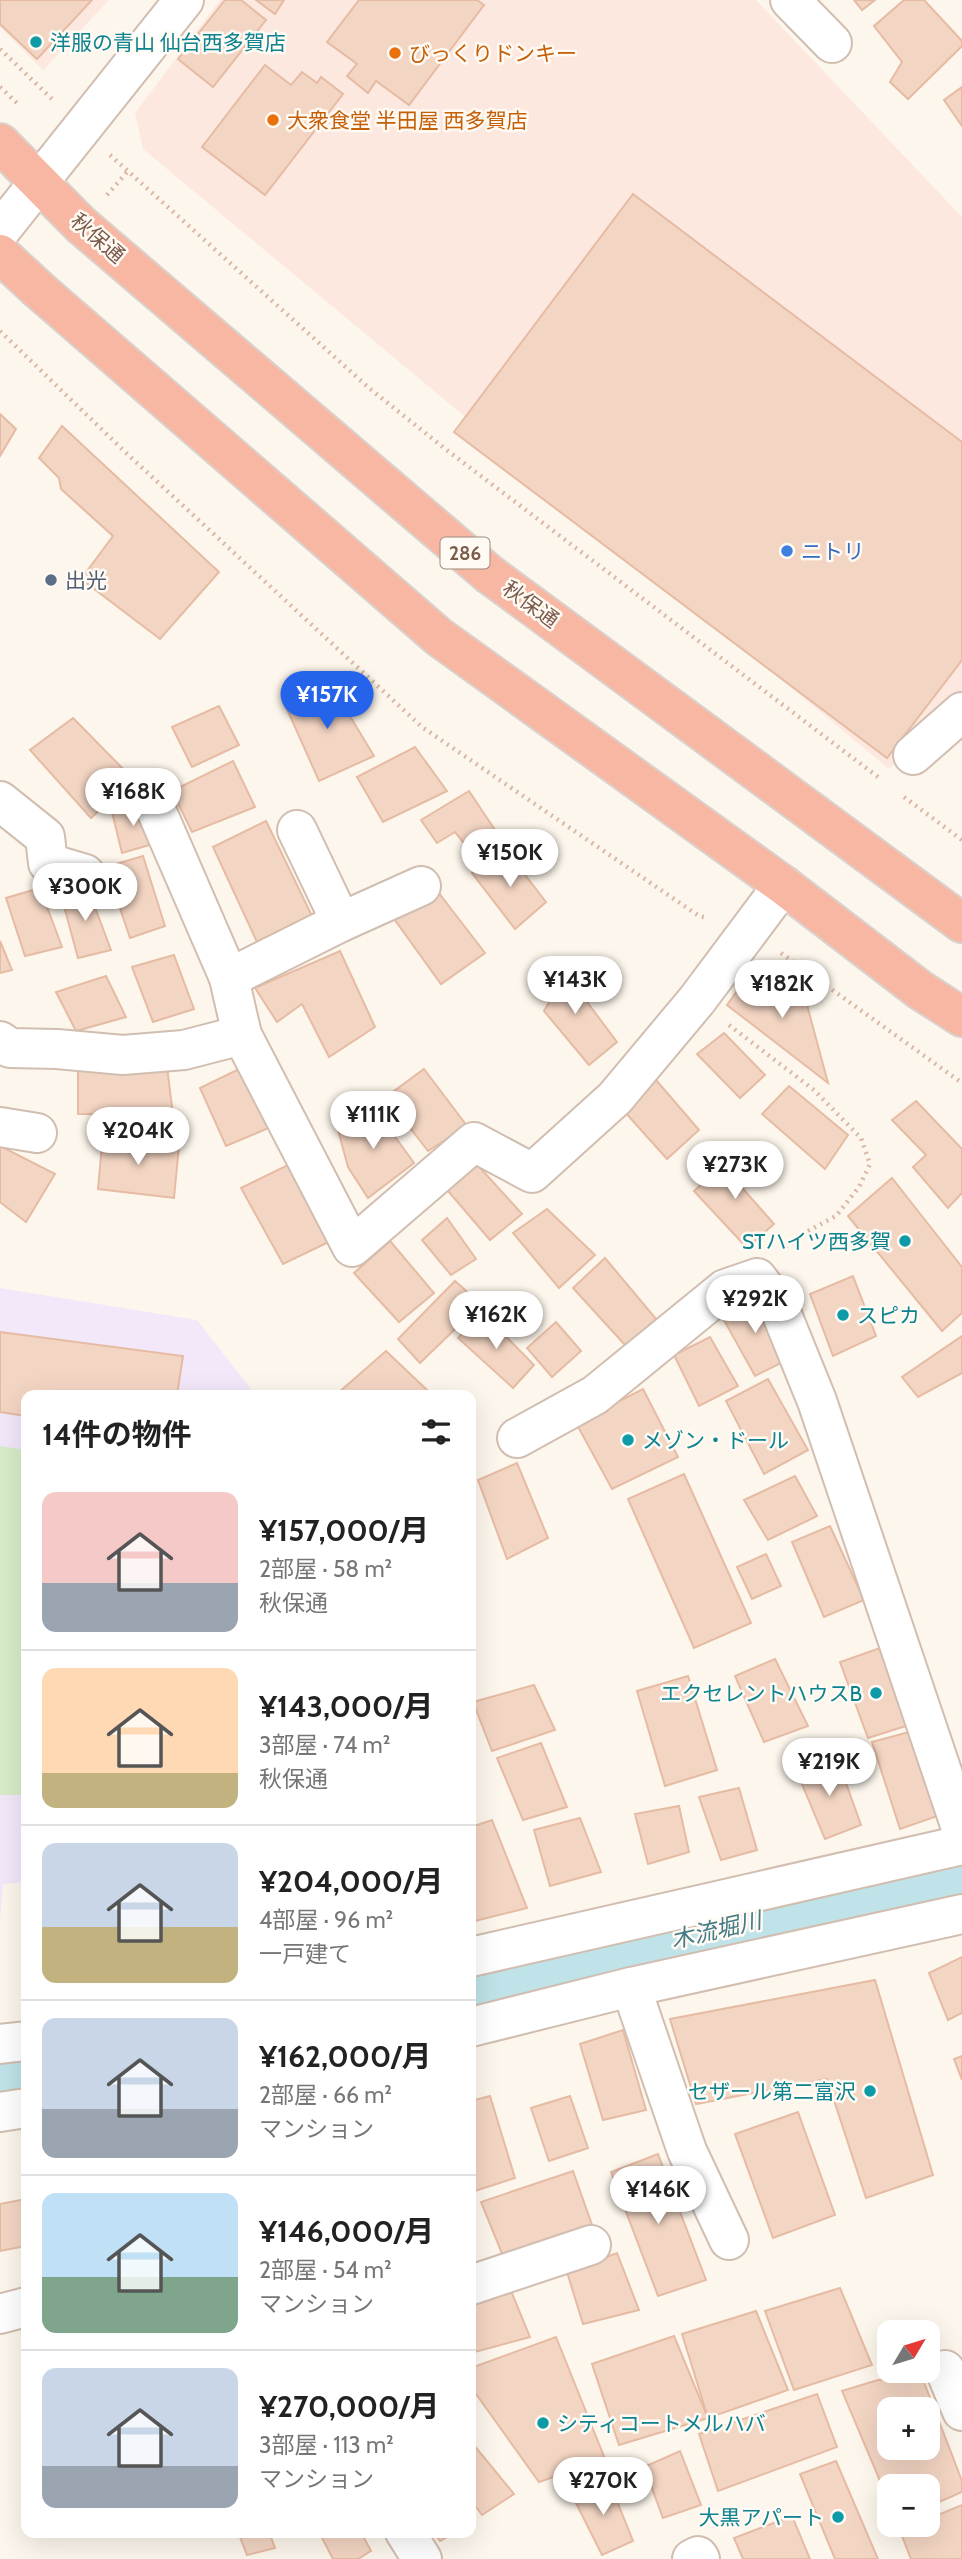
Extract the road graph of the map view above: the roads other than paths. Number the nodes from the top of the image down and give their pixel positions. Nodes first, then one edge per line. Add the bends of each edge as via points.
1 (184, 0) edge
2 (790, 0) edge
3 (832, 43) dead end
4 (0, 143) edge
5 (40, 183) junction
6 (0, 231) edge
7 (0, 254) edge
8 (962, 712) edge
9 (914, 755) dead end
10 (0, 801) edge
11 (157, 812) dead end
12 (297, 830) dead end
13 (85, 874) dead end
14 (783, 885) junction
15 (421, 886) dead end
16 (341, 922) junction
17 (962, 923) edge
18 (229, 978) junction
19 (962, 1017) edge
20 (242, 1035) junction
21 (0, 1041) edge
22 (0, 1127) edge
23 (37, 1133) dead end
24 (517, 1438) dead end
25 (962, 1831) edge
26 (962, 1844) edge
27 (962, 1914) edge
28 (476, 1956) edge
29 (631, 1987) junction
30 (476, 2026) edge
31 (21, 2042) edge
32 (0, 2044) edge
33 (21, 2109) edge
34 (0, 2112) edge
35 (729, 2240) dead end
36 (591, 2245) dead end
37 (476, 2283) edge
38 (21, 2308) edge
39 (0, 2314) edge
40 (945, 2371) dead end
41 (962, 2411) edge
42 (409, 2538) edge
43 (422, 2559) edge
44 (692, 2559) edge
45 (700, 2559) edge

1 - 5 street
2 - 3 street
4 - 5 highway, 秋保通 / 286
5 - 6 street
5 - 17 highway, 秋保通 / 286 via 81,225 489,573
7 - 14 highway via 439,637
8 - 9 street
10 - 13 street via 45,837 48,863
11 - 18 street
12 - 16 street
14 - 19 highway via 919,990
14 - 20 street via 697,1000 615,1098 532,1173 474,1142 352,1247
15 - 16 street
16 - 18 street
18 - 20 street
20 - 21 street via 184,1050 123,1055 10,1048
22 - 23 street
24 - 25 street via 595,1395 725,1289 757,1278 778,1304 817,1401
26 - 28 street
27 - 29 street
29 - 30 street
29 - 35 street via 687,2151
31 - 32 street
33 - 34 street
36 - 37 street
38 - 39 street
40 - 41 street
42 - 43 street
44 - 45 street

